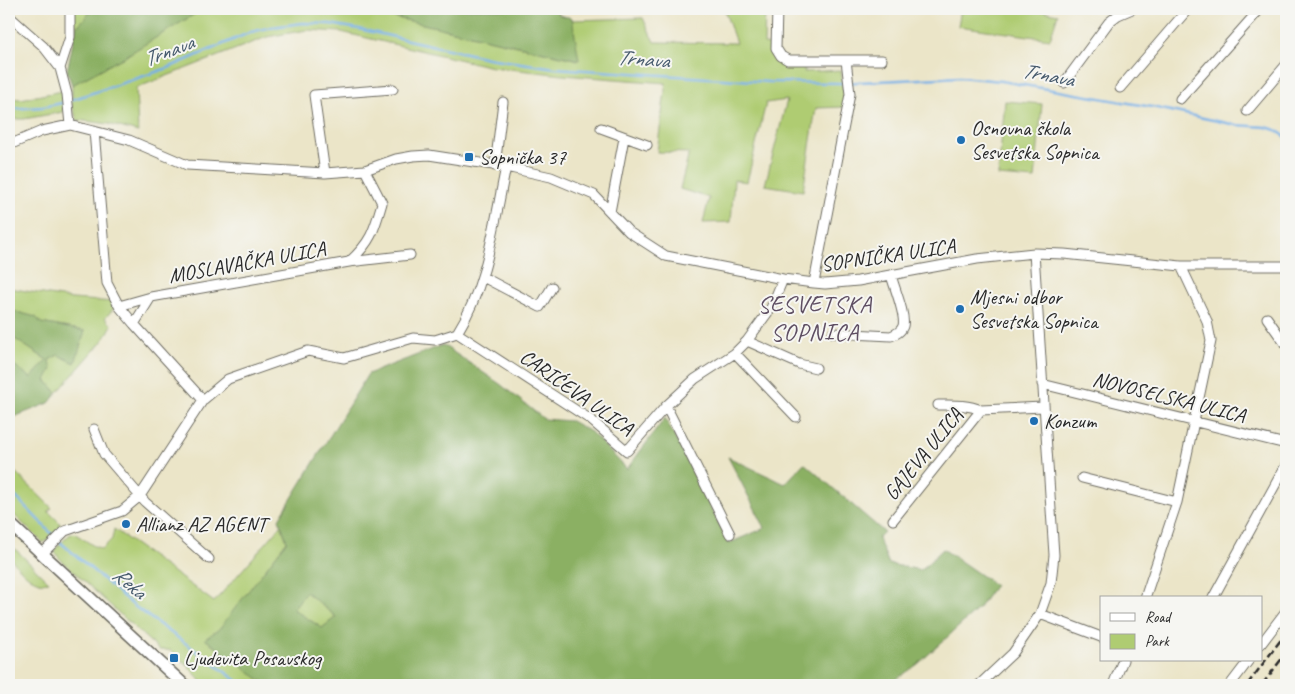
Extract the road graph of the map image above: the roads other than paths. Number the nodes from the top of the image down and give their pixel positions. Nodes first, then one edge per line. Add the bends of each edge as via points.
1 (70, 9) edge
2 (777, 9) edge
3 (1132, 9) edge
4 (1188, 9) edge
5 (1260, 9) edge
6 (10, 19) edge
7 (846, 60) junction
8 (882, 60) dead end
9 (1286, 66) edge
10 (60, 68) junction
11 (1064, 83) dead end
12 (1120, 88) dead end
13 (393, 89) dead end
14 (1180, 99) dead end
15 (504, 102) dead end
16 (1247, 111) dead end
17 (70, 125) junction
18 (602, 128) dead end
19 (94, 131) junction
20 (624, 138) junction
21 (9, 145) edge
22 (647, 145) dead end
23 (495, 166) junction
24 (506, 167) junction
25 (365, 170) junction
26 (325, 173) junction
27 (610, 212) junction
28 (1034, 253) junction
29 (410, 255) dead end
30 (348, 262) junction
31 (1181, 266) junction
32 (1286, 266) edge
33 (891, 275) junction
34 (483, 277) junction
35 (783, 279) junction
36 (814, 283) junction
37 (552, 287) dead end
38 (151, 297) junction
39 (119, 306) junction
40 (1267, 318) dead end
41 (134, 324) junction
42 (457, 333) junction
43 (833, 334) dead end
44 (747, 341) junction
45 (1286, 344) edge
46 (735, 352) junction
47 (816, 368) dead end
48 (1042, 384) junction
49 (203, 400) junction
50 (938, 404) dead end
51 (666, 406) junction
52 (1043, 407) junction
53 (981, 410) junction
54 (796, 417) dead end
55 (1195, 421) junction
56 (94, 429) dead end
57 (1286, 444) edge
58 (1286, 465) edge
59 (1082, 478) dead end
60 (140, 496) junction
61 (1177, 502) junction
62 (893, 520) dead end
63 (9, 523) edge
64 (730, 534) dead end
65 (45, 551) junction
66 (209, 560) dead end
67 (1145, 596) edge
68 (1214, 596) edge
69 (1286, 611) edge
70 (1040, 614) junction
71 (1100, 636) edge
72 (1262, 643) edge
73 (1122, 662) edge
74 (1247, 662) edge
75 (184, 685) edge
76 (979, 685) edge
77 (1113, 685) edge
78 (1230, 685) edge

1 - 10 street via 70,37
2 - 7 street via 776,48 781,56 798,61
3 - 11 street via 1109,22
4 - 12 street
5 - 14 street
6 - 10 street via 46,50
7 - 8 street
7 - 36 street via 850,94
9 - 16 street
10 - 17 street
13 - 26 street via 314,95
15 - 23 street
17 - 19 street, SOPNIČKA ULICA
17 - 21 street, SOPNIČKA ULICA via 42,131
18 - 20 street
19 - 26 street, SOPNIČKA ULICA via 129,140 187,165
19 - 39 street via 106,283
20 - 22 street
20 - 27 street
23 - 24 street, SOPNIČKA ULICA
23 - 25 street, SOPNIČKA ULICA via 429,155 396,159
24 - 27 street, SOPNIČKA ULICA via 551,177 594,195
24 - 34 street
25 - 26 street, SOPNIČKA ULICA
25 - 30 street, MOSLAVAČKA ULICA via 382,203 375,230 361,251
27 - 35 street, SOPNIČKA ULICA via 629,232 666,256
28 - 31 street, SOPNIČKA ULICA
28 - 33 street, SOPNIČKA ULICA
28 - 48 street
29 - 30 street, MOSLAVAČKA ULICA
30 - 38 street, MOSLAVAČKA ULICA
31 - 32 street, SOPNIČKA ULICA
31 - 55 street via 1207,321 1211,341
33 - 36 street, SOPNIČKA ULICA via 841,283
33 - 43 street via 902,315 903,325 899,332 891,336
34 - 37 street via 540,307
34 - 42 street via 468,317
35 - 36 street, SOPNIČKA ULICA
35 - 44 street, CARIĆEVA ULICA via 771,308
38 - 39 street, MOSLAVAČKA ULICA
38 - 41 street, MOSLAVAČKA ULICA
39 - 41 street
40 - 45 street
41 - 49 street
42 - 49 street via 435,340 413,338 344,358 308,351 228,379
42 - 51 street, CARIĆEVA ULICA via 591,420 627,451
44 - 46 street, CARIĆEVA ULICA
44 - 47 street
46 - 51 street, CARIĆEVA ULICA via 694,379
46 - 54 street
48 - 52 street
48 - 55 street, NOVOSELSKA ULICA
49 - 60 street
50 - 53 street, GAJEVA ULICA
51 - 64 street, CARIĆEVA ULICA
52 - 53 street, GAJEVA ULICA
52 - 70 street via 1054,555 1051,583
53 - 62 street, GAJEVA ULICA
55 - 57 street, NOVOSELSKA ULICA
55 - 61 street
56 - 60 street via 104,454
58 - 68 street
59 - 61 street
60 - 65 street via 122,511 65,531
60 - 66 street
61 - 67 street
63 - 65 main road
65 - 75 main road
69 - 72 street
70 - 71 street
70 - 76 street via 1013,653
73 - 77 street
74 - 78 street

